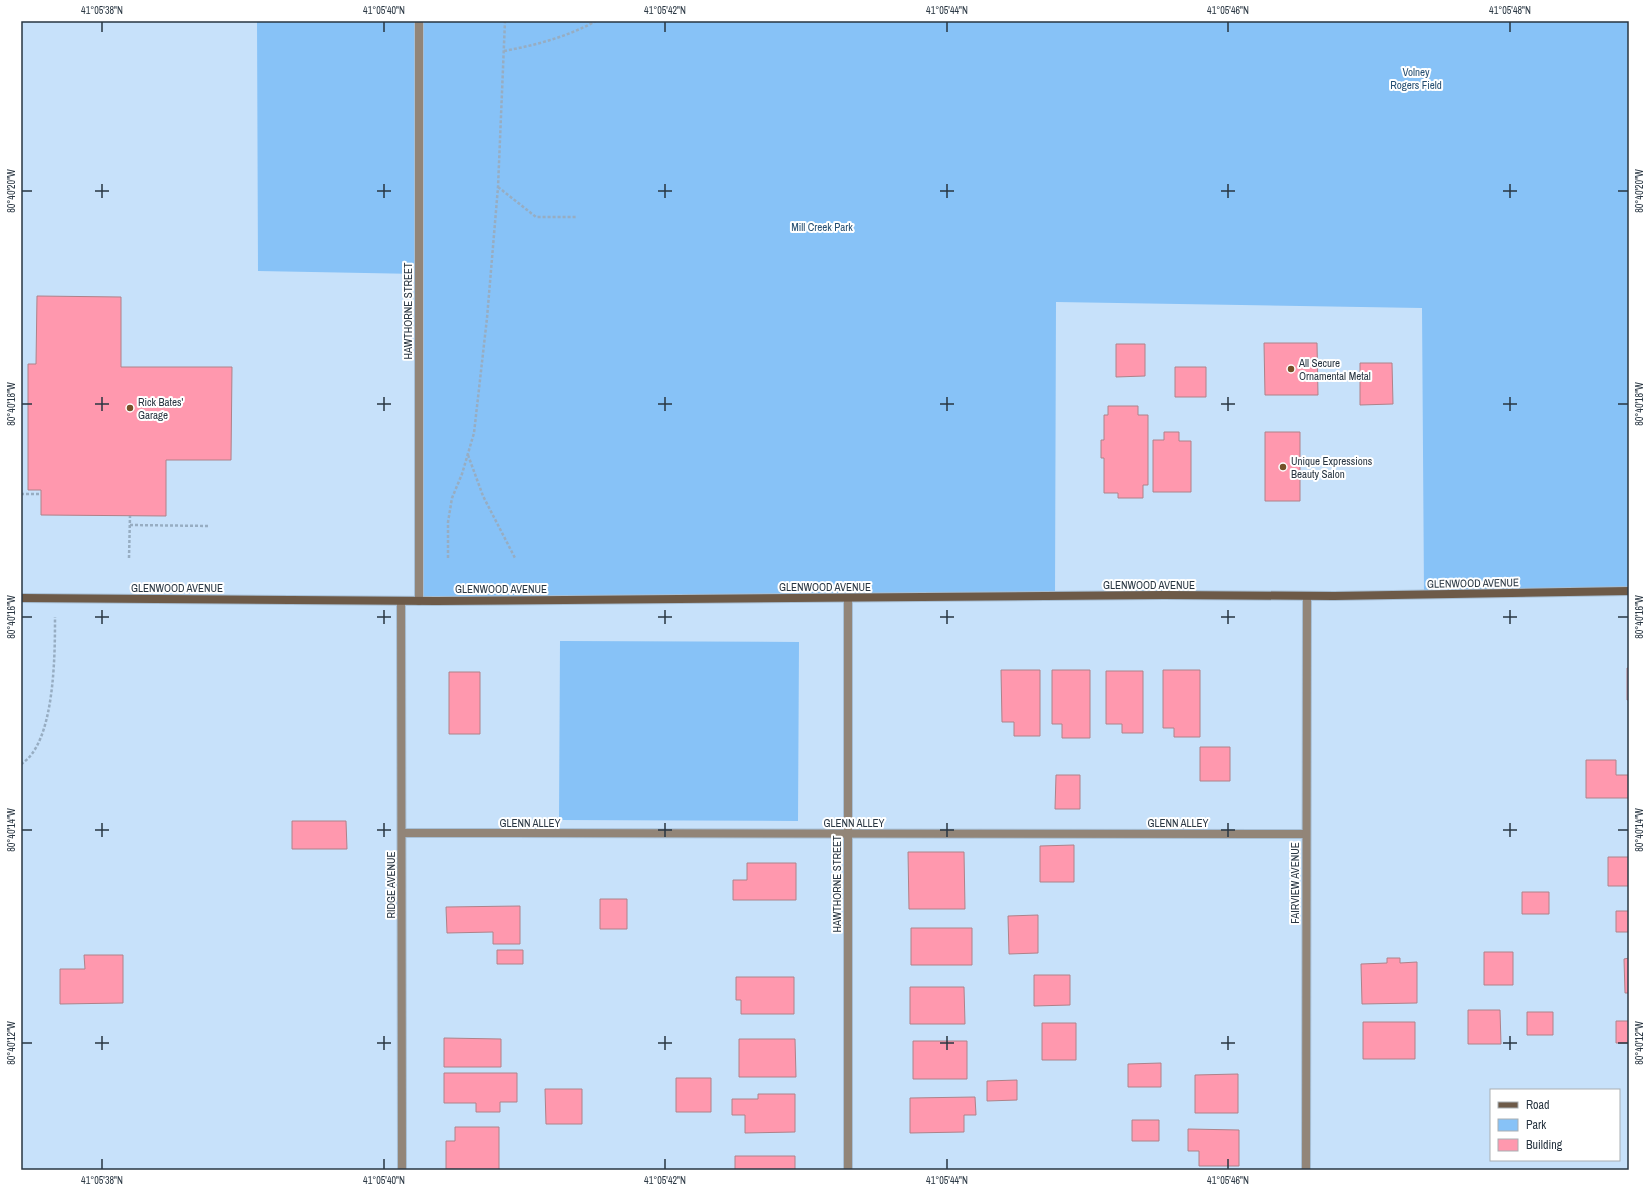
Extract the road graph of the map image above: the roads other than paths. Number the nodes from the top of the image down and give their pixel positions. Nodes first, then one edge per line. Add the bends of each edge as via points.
1 (419, 21) edge
2 (1629, 591) edge
3 (1307, 596) junction
4 (21, 598) edge
5 (848, 598) junction
6 (401, 600) junction
7 (419, 600) junction
8 (402, 833) junction
9 (848, 834) junction
10 (1306, 834) junction
11 (402, 1170) edge
12 (848, 1170) edge
13 (1306, 1170) edge

1 - 7 street, HAWTHORNE STREET
2 - 3 main road, GLENWOOD AVENUE
3 - 5 main road, GLENWOOD AVENUE
3 - 10 street, FAIRVIEW AVENUE
4 - 6 main road, GLENWOOD AVENUE
5 - 7 main road, GLENWOOD AVENUE
5 - 9 street, HAWTHORNE STREET
6 - 7 main road, GLENWOOD AVENUE
6 - 8 street, RIDGE AVENUE
8 - 9 street, GLENN ALLEY
8 - 11 street, RIDGE AVENUE
9 - 10 street, GLENN ALLEY
9 - 12 street, HAWTHORNE STREET
10 - 13 street, FAIRVIEW AVENUE

